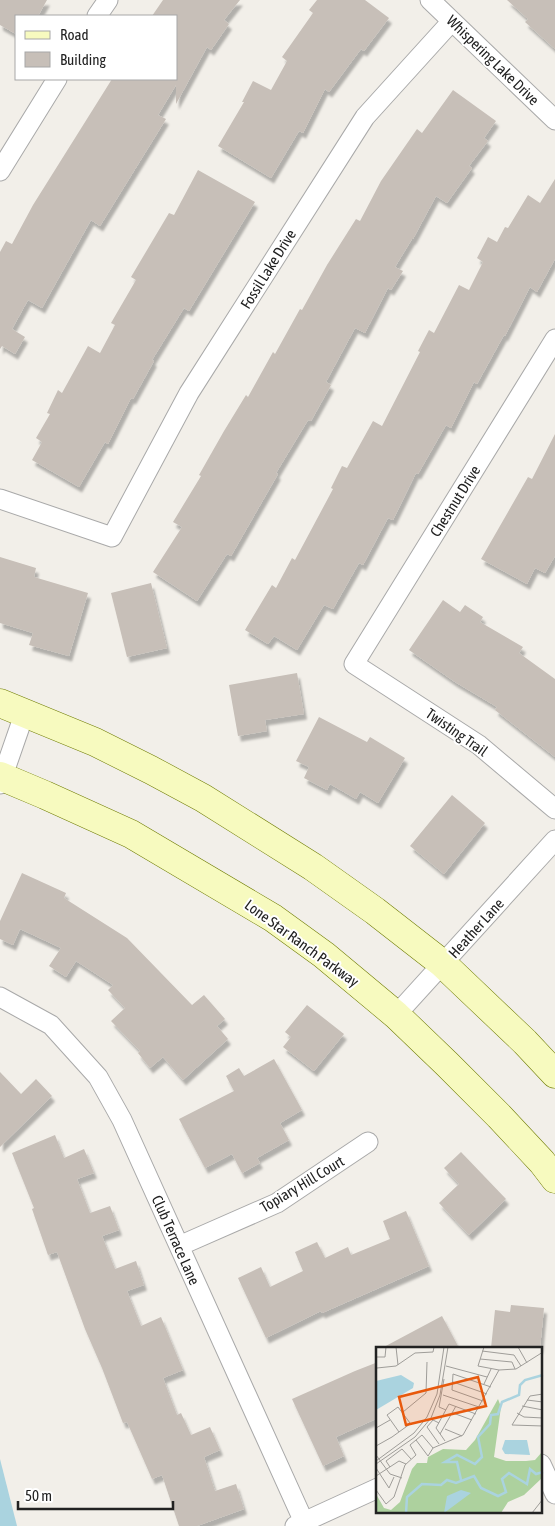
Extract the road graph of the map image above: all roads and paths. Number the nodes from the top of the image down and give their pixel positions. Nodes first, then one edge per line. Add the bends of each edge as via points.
1 (108, 0) edge
2 (430, 0) edge
3 (98, 15) edge
4 (452, 22) junction
5 (56, 80) edge
6 (555, 120) edge
7 (0, 171) edge
8 (555, 339) edge
9 (0, 499) edge
10 (354, 664) joint
11 (0, 703) edge
12 (25, 712) junction
13 (1, 779) edge
14 (555, 809) edge
15 (555, 840) edge
16 (443, 964) junction
17 (0, 998) edge
18 (396, 1016) junction
19 (555, 1074) edge
20 (368, 1142) dead end
21 (555, 1179) edge
22 (179, 1246) junction
23 (542, 1466) edge
24 (376, 1489) edge
25 (555, 1494) edge
26 (299, 1524) edge

1 - 3 street
2 - 4 street, Whispering Lake Drive
4 - 6 street, Whispering Lake Drive
4 - 9 street, Fossil Lake Drive via 365,117 189,393 112,537
5 - 7 street
8 - 10 street, Chestnut Drive
10 - 14 street, Twisting Trail via 479,745
11 - 12 main road
12 - 13 street
12 - 16 main road via 95,742 203,798 313,867
13 - 18 main road, Lone Star Ranch Parkway via 132,834 229,890 324,955
15 - 16 street, Heather Lane
16 - 18 street, Heather Lane
16 - 19 main road
17 - 22 street, Club Terrace Lane via 51,1025 98,1078 122,1120
18 - 21 main road, Lone Star Ranch Parkway via 499,1116
20 - 22 street, Topiary Hill Court via 277,1203
22 - 26 street, Club Terrace Lane
23 - 25 street
24 - 26 street

